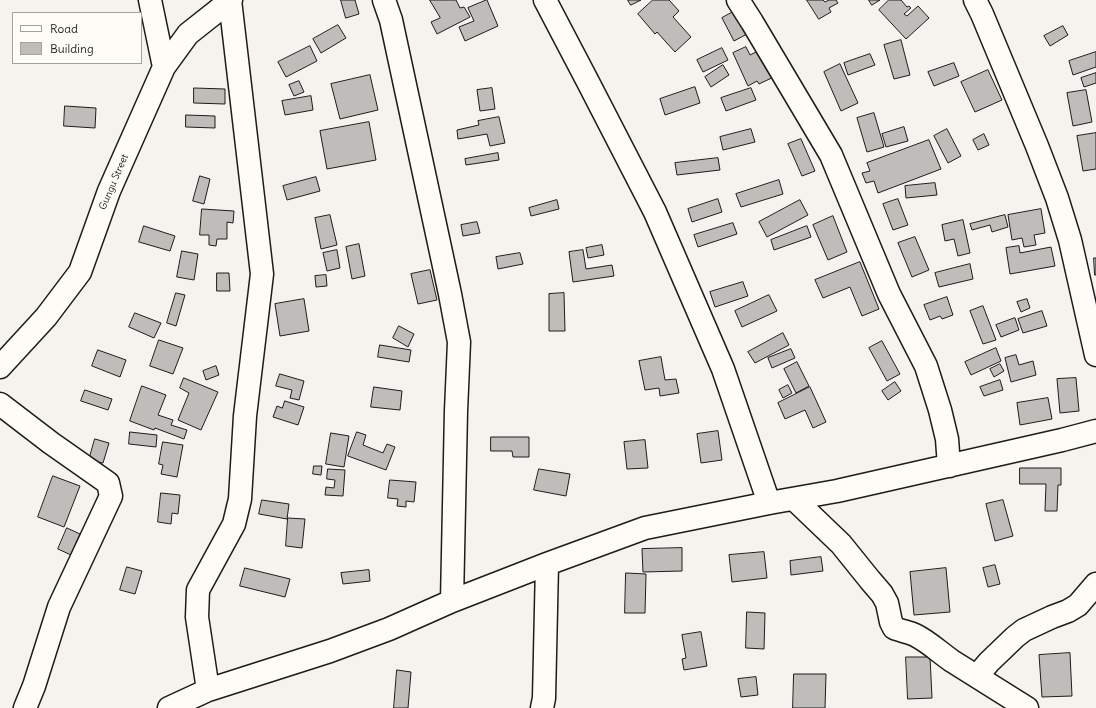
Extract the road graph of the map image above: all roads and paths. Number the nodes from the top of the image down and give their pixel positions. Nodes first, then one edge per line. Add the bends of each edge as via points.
1 (150, 0) edge
2 (231, 0) edge
3 (384, 0) edge
4 (545, 0) edge
5 (738, 0) edge
6 (984, 5) edge
7 (164, 67) junction
8 (1096, 355) edge
9 (2, 362) edge
10 (0, 404) edge
11 (1096, 431) edge
12 (949, 466) junction
13 (794, 499) junction
14 (769, 503) junction
15 (547, 564) junction
16 (1096, 584) edge
17 (452, 601) junction
18 (977, 676) junction
19 (208, 690) junction
20 (1023, 706) edge
21 (25, 708) edge
22 (169, 708) edge
23 (542, 708) edge
24 (995, 708) edge

1 - 7 street
2 - 7 street, Gungu Street via 188,34
2 - 19 street via 262,274 245,416 240,499 234,524 198,590 197,617
3 - 17 street via 391,20 459,342
4 - 14 street via 655,212 723,369
5 - 12 street via 831,155 889,294 926,366 947,439
6 - 8 street via 1057,198 1070,240
7 - 9 street, Gungu Street via 109,191 80,272 46,317
10 - 21 street via 108,483 111,496 59,607
11 - 12 street
12 - 13 street
13 - 14 street
13 - 18 street via 841,544 882,594 894,628 919,637
14 - 15 street via 645,528
15 - 17 street
15 - 23 street
16 - 18 street via 1078,605 1024,630
17 - 19 street via 330,652
18 - 20 street
19 - 22 street
20 - 24 street

